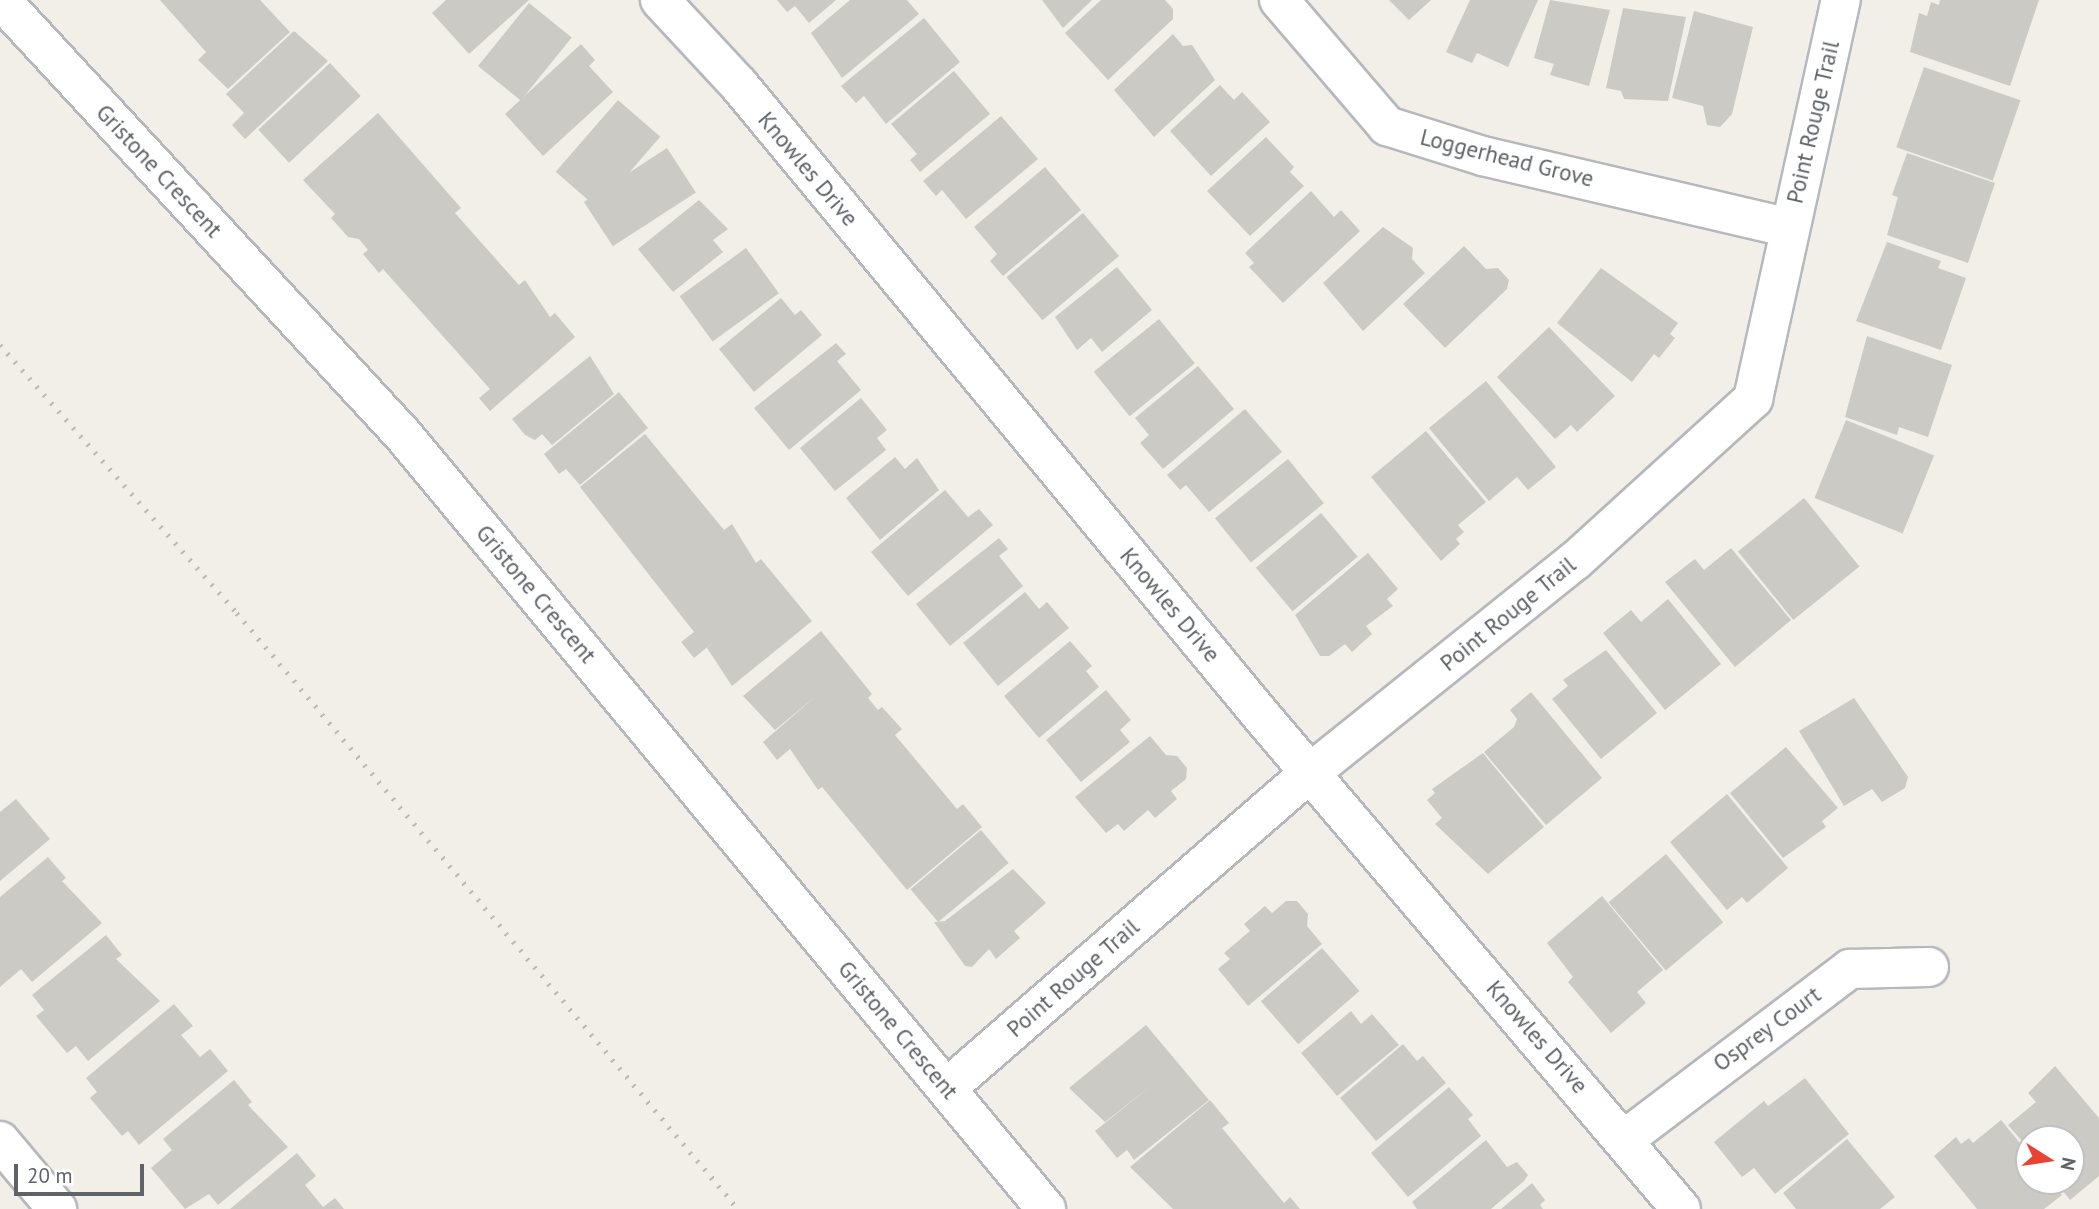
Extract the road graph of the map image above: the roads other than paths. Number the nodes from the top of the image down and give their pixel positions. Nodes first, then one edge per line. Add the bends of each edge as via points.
1 (1, 0) edge
2 (660, 0) edge
3 (1279, 0) edge
4 (1840, 0) edge
5 (1789, 228) junction
6 (1310, 773) junction
7 (1929, 967) dead end
8 (947, 1088) junction
9 (1625, 1139) junction
10 (0, 1141) edge
11 (57, 1209) edge
12 (1046, 1209) edge
13 (1681, 1209) edge

1 - 8 street, Gristone Crescent via 404,436
2 - 6 street, Knowles Drive via 748,96
3 - 5 street, Loggerhead Grove via 1387,126 1483,156
4 - 5 street, Point Rouge Trail
5 - 6 street, Point Rouge Trail via 1753,399 1575,561
6 - 8 street, Point Rouge Trail
6 - 9 street, Knowles Drive
7 - 9 street, Osprey Court via 1850,969
8 - 12 street, Gristone Crescent
9 - 13 street, Knowles Drive
10 - 11 street

